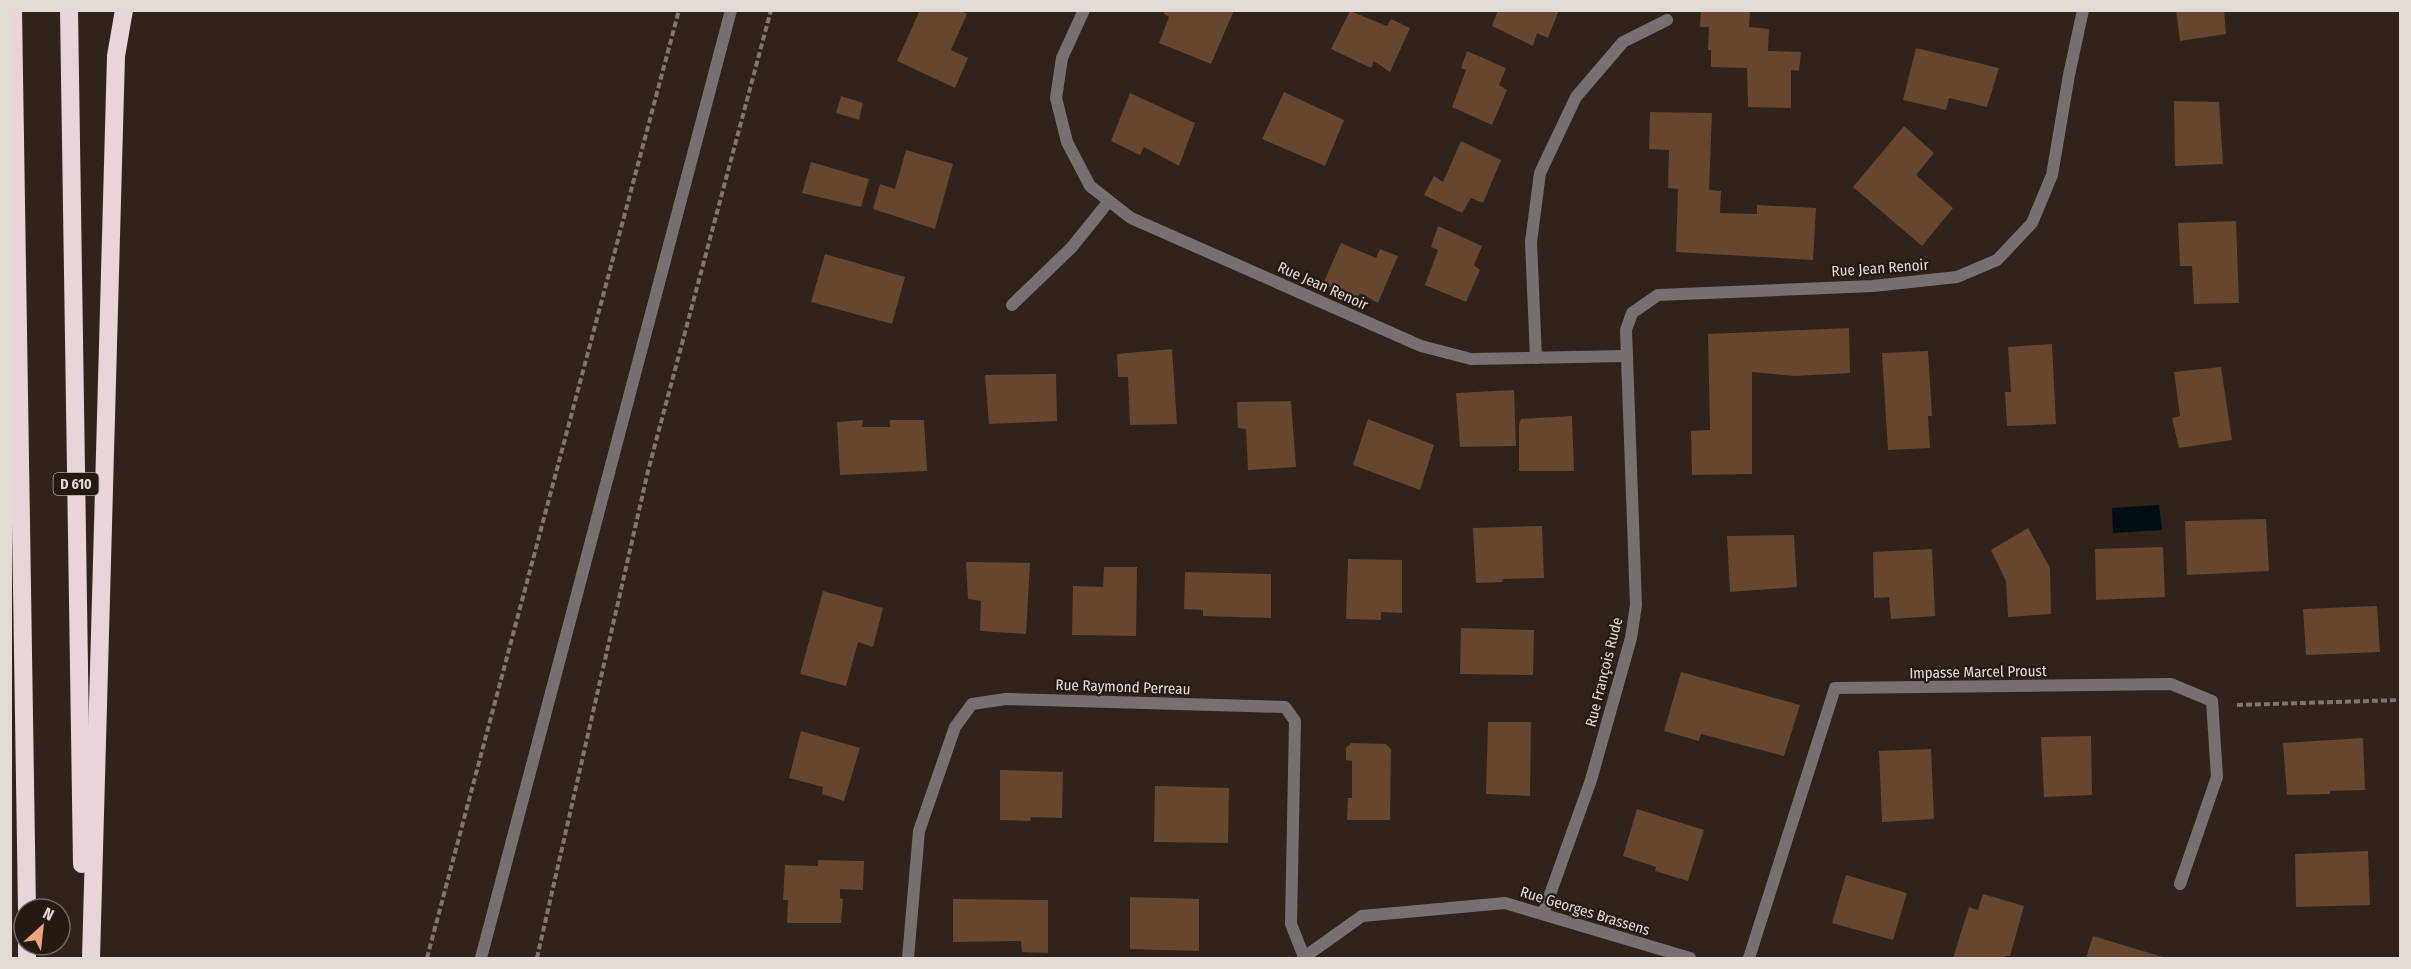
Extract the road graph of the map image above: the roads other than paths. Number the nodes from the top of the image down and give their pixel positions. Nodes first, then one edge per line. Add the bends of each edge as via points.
1 (13, 10) edge
2 (69, 10) edge
3 (124, 10) edge
4 (731, 10) edge
5 (1084, 10) edge
6 (2083, 10) edge
7 (1667, 20) dead end
8 (1109, 201) junction
9 (1012, 305) dead end
10 (1627, 356) junction
11 (1536, 358) junction
12 (10, 404) edge
13 (20, 463) junction
14 (2180, 884) dead end
15 (27, 897) edge
16 (1543, 914) junction
17 (84, 958) edge
18 (91, 958) edge
19 (481, 958) edge
20 (908, 958) edge
21 (1303, 958) edge
22 (1690, 958) edge
23 (1749, 958) edge

1 - 13 highway
2 - 17 highway, D 610
3 - 18 highway via 116,56
4 - 19 street
5 - 8 street, Rue Jean Renoir via 1062,58 1056,98 1067,142 1090,186
6 - 10 street, Rue Jean Renoir via 2052,175 2031,222 1997,260 1958,277 1658,295 1632,313 1626,330
7 - 11 street via 1623,42 1576,97 1540,173 1530,242
8 - 9 street via 1072,247
8 - 11 street, Rue Jean Renoir via 1131,218 1420,346 1471,359
10 - 11 street, Rue Jean Renoir
10 - 16 street, Rue François Rude via 1636,605 1631,638 1591,780
12 - 13 highway
13 - 15 highway
14 - 23 street, Impasse Marcel Proust via 2217,777 2212,701 2171,684 1835,688
16 - 21 street, Rue Georges Brassens via 1505,903 1362,916
16 - 22 street, Rue Georges Brassens
20 - 21 street, Rue Raymond Perreau via 919,831 955,727 972,704 1006,699 1285,707 1295,721 1291,924

